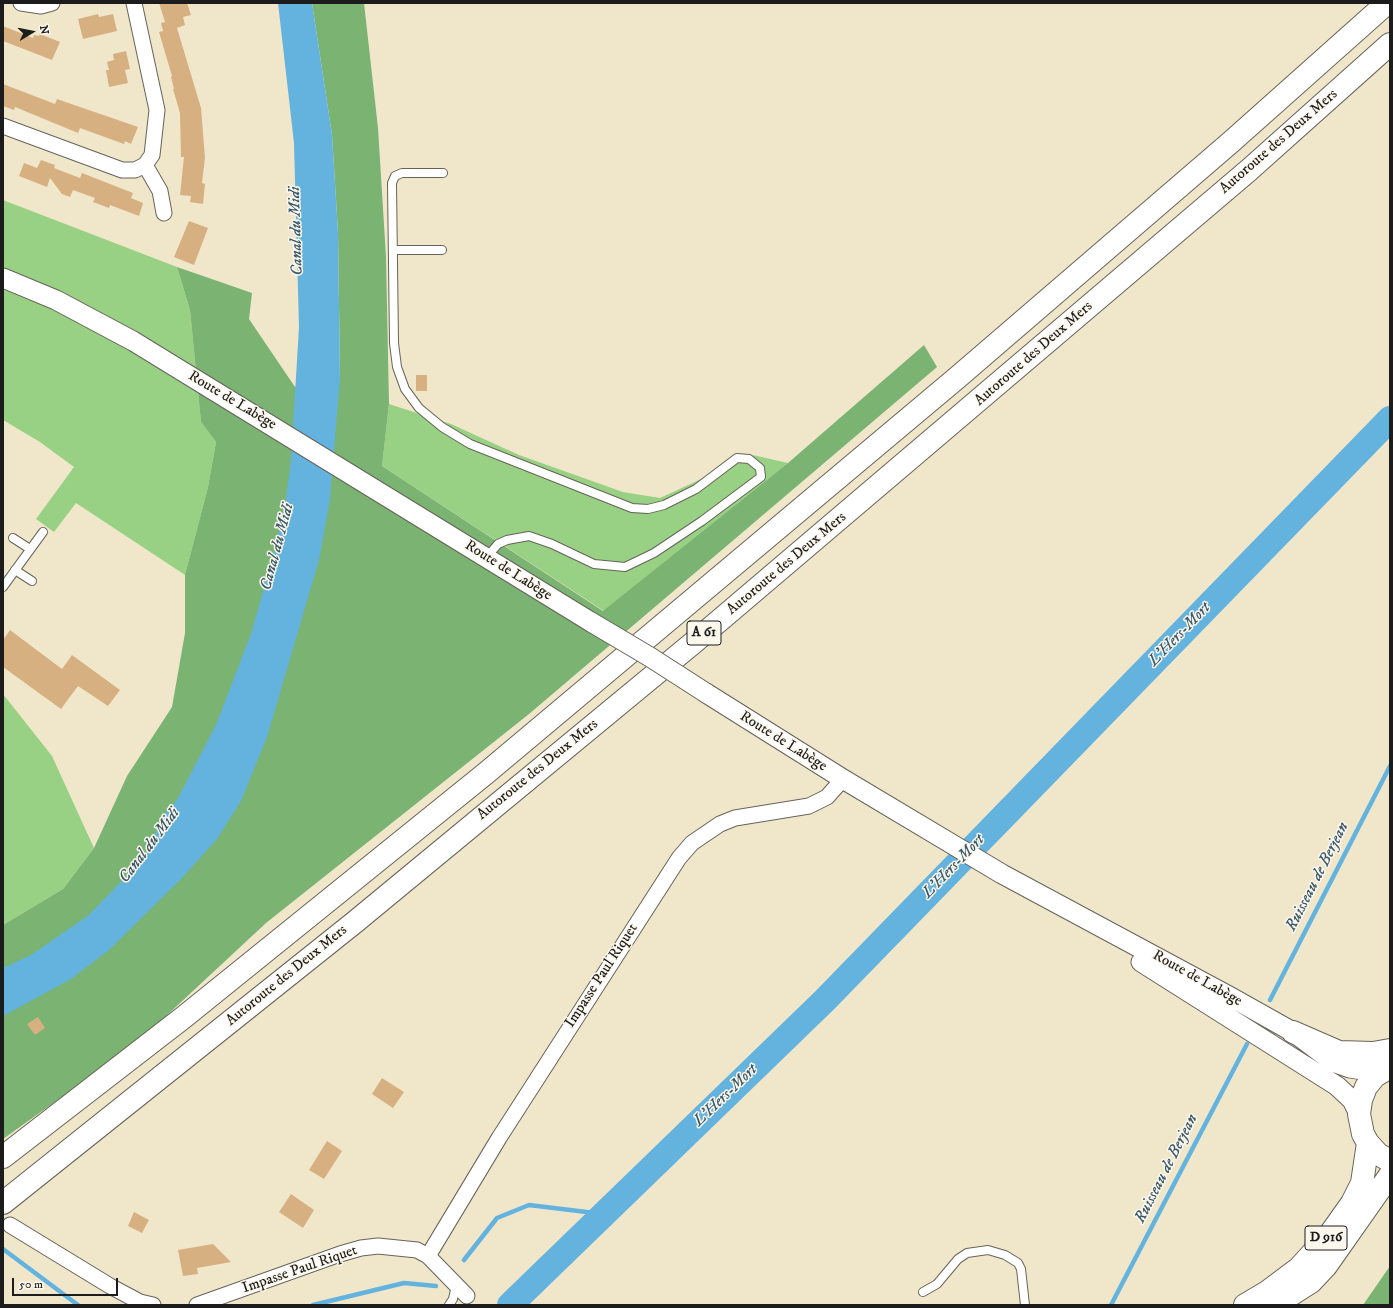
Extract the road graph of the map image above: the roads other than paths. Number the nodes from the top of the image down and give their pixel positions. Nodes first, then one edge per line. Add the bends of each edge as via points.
1 (20, 3) edge
2 (52, 3) edge
3 (134, 3) edge
4 (1387, 3) edge
5 (1390, 44) edge
6 (3, 126) edge
7 (145, 165) junction
8 (442, 173) dead end
9 (164, 213) dead end
10 (393, 250) junction
11 (442, 250) dead end
12 (3, 278) edge
13 (43, 532) dead end
14 (13, 538) dead end
15 (30, 550) junction
16 (486, 558) junction
17 (15, 570) junction
18 (32, 581) dead end
19 (3, 587) edge
20 (843, 779) junction
21 (1005, 875) junction
22 (1293, 1032) joint
23 (1389, 1062) edge
24 (1359, 1114) junction
25 (1368, 1143) junction
26 (3, 1157) edge
27 (1390, 1161) edge
28 (1390, 1175) edge
29 (3, 1203) edge
30 (10, 1225) dead end
31 (428, 1256) junction
32 (456, 1285) junction
33 (923, 1292) dead end
34 (467, 1296) dead end
35 (153, 1305) edge
36 (197, 1305) edge
37 (449, 1305) edge
38 (1025, 1305) edge
39 (1245, 1305) edge
40 (1274, 1305) edge

1 - 2 street via 41,6
3 - 7 street via 157,110 152,155
4 - 26 main road, Autoroute des Deux Mers / A 61 via 1231,142 958,377 485,774 184,1017
5 - 29 main road, Autoroute des Deux Mers / A 61 via 1248,170 693,643 355,922
6 - 7 street via 122,170 135,170
7 - 9 street via 160,191
8 - 10 lane via 402,173 396,176 392,183
10 - 11 lane
10 - 16 lane via 394,343 397,367 405,389 419,408 442,427 470,444 632,508 664,506 696,489 737,458 749,459 760,468 761,477 702,521 654,553 625,567 594,564 529,536 498,544
12 - 16 street, Route de Labège via 56,300 133,341
13 - 15 lane
14 - 15 lane
15 - 17 lane
16 - 20 street, Route de Labège, bridge via 650,657
17 - 18 lane
17 - 19 lane
20 - 21 street, Route de Labège
20 - 31 street, Impasse Paul Riquet via 827,797 809,806 734,818 706,832 692,843 654,894 499,1138
21 - 22 street, Route de Labège
21 - 24 street, Route de Labège via 1337,1086 1352,1100
22 - 23 main road via 1339,1052 1365,1054
23 - 24 main road via 1366,1087
24 - 25 main road via 1363,1134
25 - 27 main road via 1378,1154
25 - 39 main road, D 916 via 1362,1184 1330,1234 1299,1268
28 - 40 main road, D 916 via 1326,1266 1311,1282
30 - 35 street via 110,1286 140,1302
31 - 32 street, Impasse Paul Riquet
31 - 36 street, Impasse Paul Riquet via 417,1250 378,1246 360,1248
32 - 34 street, Impasse Paul Riquet
32 - 37 lane
33 - 38 lane via 937,1284 962,1256 978,1250 988,1250 1005,1255 1018,1263

